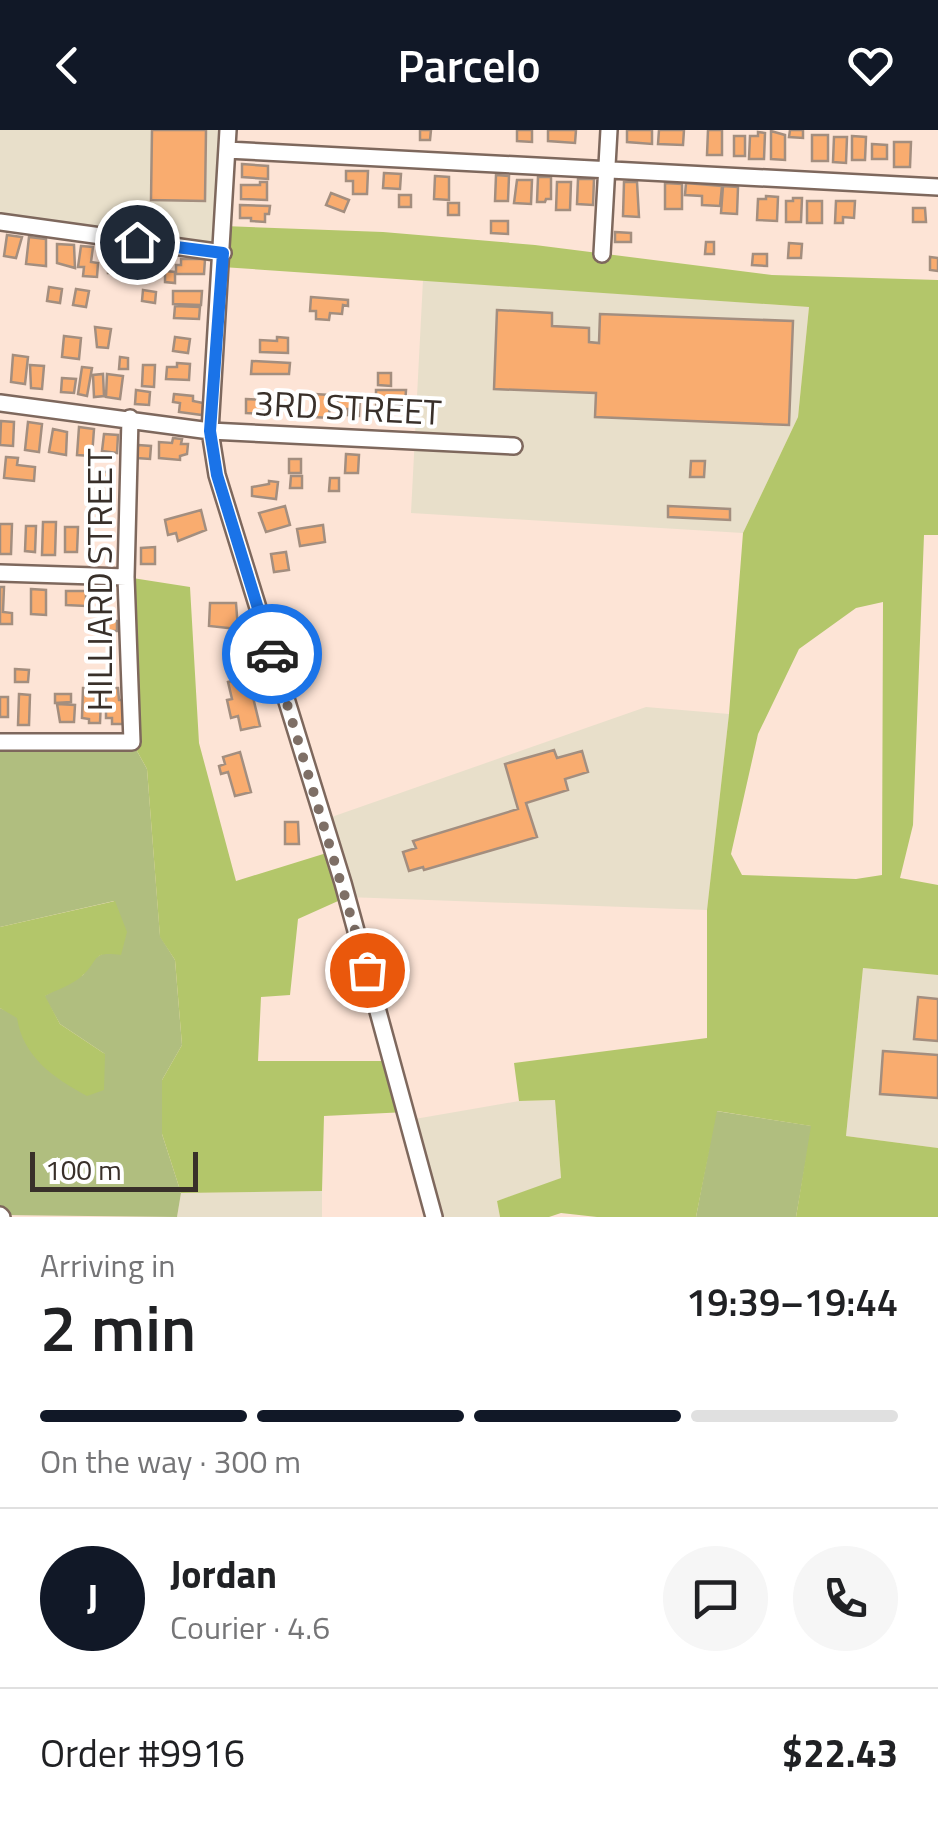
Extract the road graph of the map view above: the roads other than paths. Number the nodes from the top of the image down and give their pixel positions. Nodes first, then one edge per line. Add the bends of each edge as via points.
1 (228, 130) edge
2 (609, 130) edge
3 (228, 150) junction
4 (607, 168) junction
5 (938, 187) edge
6 (0, 222) edge
7 (223, 253) junction
8 (602, 254) dead end
9 (0, 402) edge
10 (130, 418) junction
11 (210, 431) junction
12 (514, 446) dead end
13 (0, 572) edge
14 (126, 576) junction
15 (0, 742) edge
16 (434, 1217) edge

1 - 3 street
2 - 4 street
3 - 4 street
3 - 7 street
4 - 5 street
4 - 8 street
6 - 7 street
7 - 11 street
9 - 10 street, 3RD STREET
10 - 11 street, 3RD STREET
10 - 14 street, HILLIARD STREET
11 - 12 street, 3RD STREET
11 - 16 street via 217,475 343,883
13 - 14 street
14 - 15 street, HILLIARD STREET via 132,742

